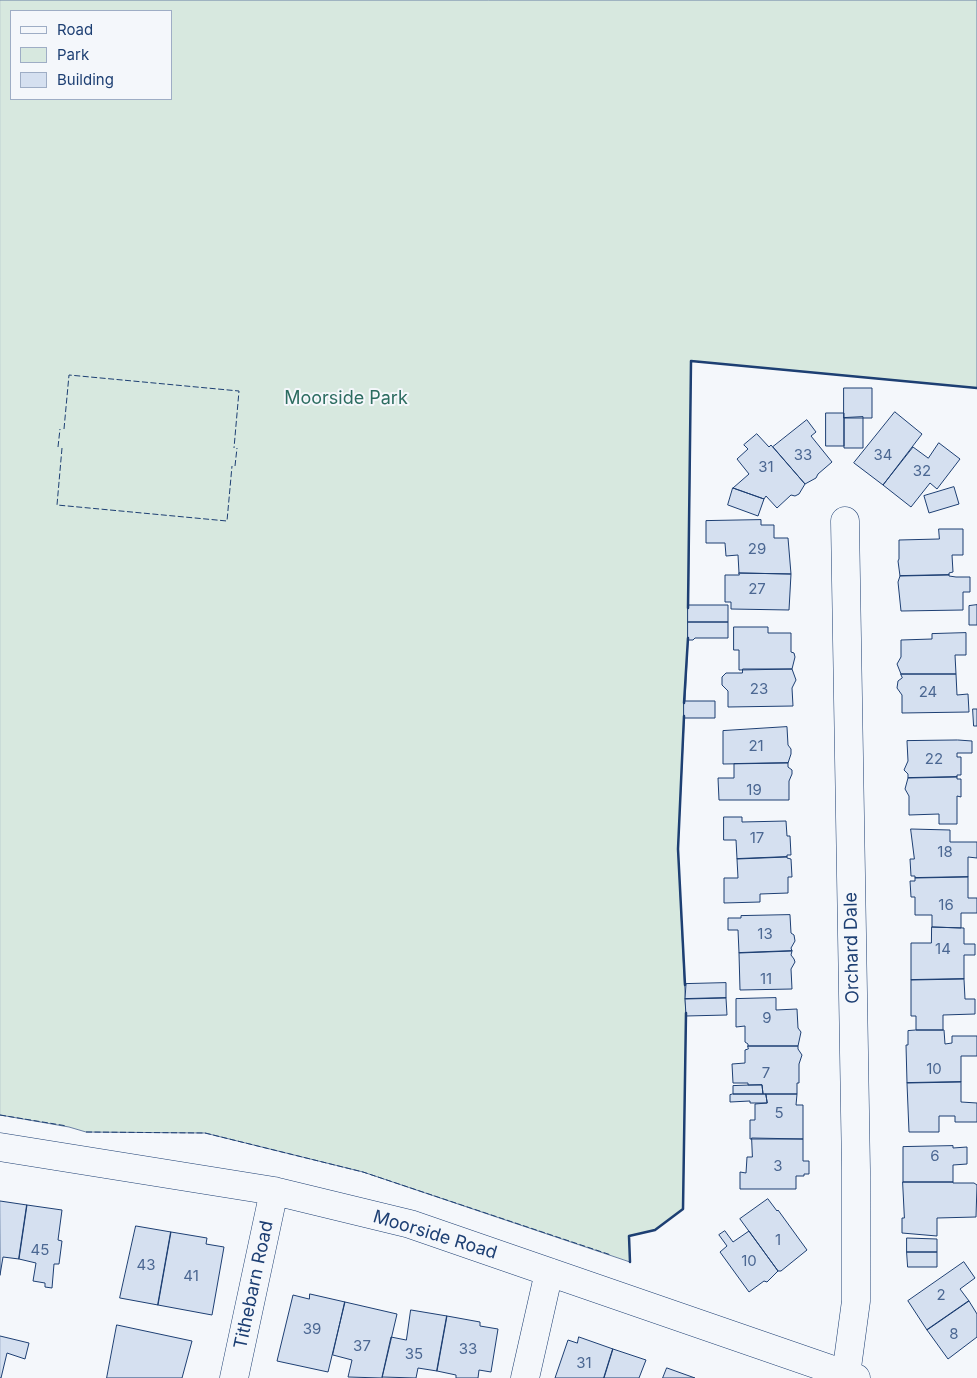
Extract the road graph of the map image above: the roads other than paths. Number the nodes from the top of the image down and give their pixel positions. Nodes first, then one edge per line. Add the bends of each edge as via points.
1 (844, 521) dead end
2 (0, 1147) edge
3 (274, 1191) junction
4 (549, 1272) junction
5 (851, 1376) edge
6 (234, 1378) edge
7 (525, 1378) edge

1 - 5 street, Orchard Dale via 856,1170 856,1301
2 - 3 street, Moorside Road
3 - 4 street, Moorside Road via 410,1224
3 - 6 street, Tithebarn Road
4 - 5 street, Moorside Road
4 - 7 street

